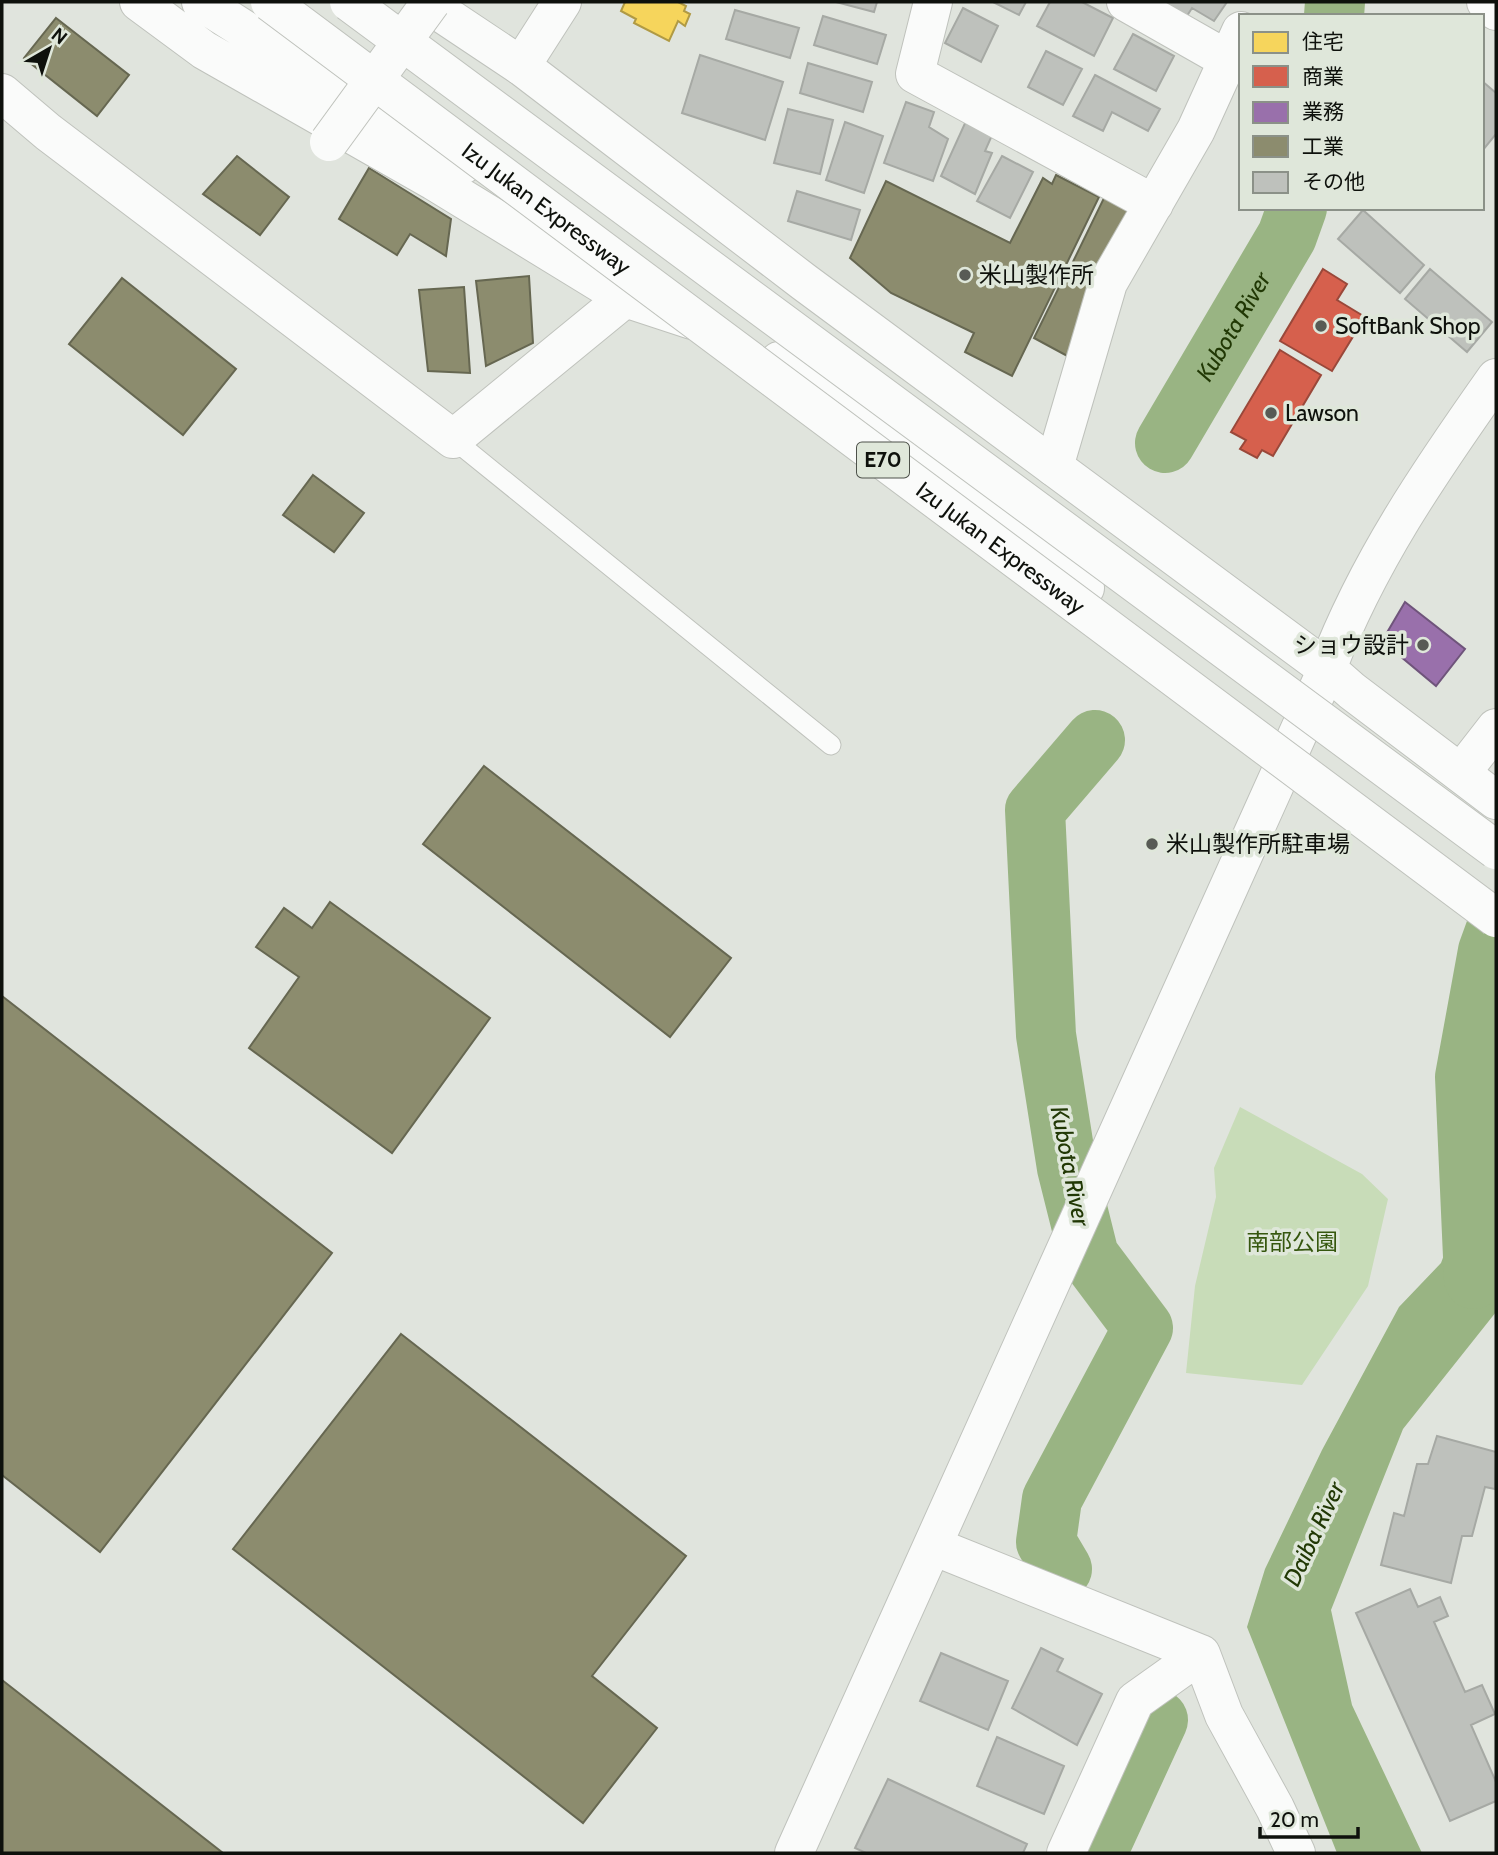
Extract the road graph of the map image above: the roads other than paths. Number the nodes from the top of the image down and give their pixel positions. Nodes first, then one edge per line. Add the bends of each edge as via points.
1 (139, 2) edge
2 (201, 2) edge
3 (270, 2) edge
4 (348, 2) edge
5 (425, 2) edge
6 (431, 2) edge
7 (454, 2) edge
8 (562, 2) edge
9 (933, 2) edge
10 (1126, 2) edge
11 (1486, 2) edge
12 (1496, 10) edge
13 (1235, 46) edge
14 (521, 66) junction
15 (2, 93) edge
16 (329, 142) dead end
17 (1154, 204) junction
18 (625, 298) junction
19 (744, 338) junction
20 (1496, 378) edge
21 (453, 439) junction
22 (1054, 467) junction
23 (1327, 669) junction
24 (1496, 728) edge
25 (831, 745) dead end
26 (1292, 747) junction
27 (1461, 773) junction
28 (1496, 800) edge
29 (1496, 850) edge
30 (1496, 898) edge
31 (1496, 918) edge
32 (933, 1546) junction
33 (1201, 1654) junction
34 (794, 1853) edge
35 (1066, 1853) edge
36 (1296, 1853) edge

1 - 18 main road via 204,50 434,181
2 - 19 main road
3 - 31 main road, Izu Jukan Expressway / E70, bridge
4 - 29 main road, E70, bridge
5 - 14 main road
6 - 16 main road, bridge
7 - 14 main road
8 - 14 main road
9 - 17 main road via 915,74
10 - 13 main road
11 - 12 main road
13 - 17 main road via 1196,130
14 - 22 main road
15 - 21 main road
17 - 22 main road via 1108,283
18 - 19 main road
18 - 21 main road
19 - 26 main road via 867,421
20 - 23 main road via 1392,533
21 - 25 lane
22 - 23 main road
23 - 26 main road
23 - 27 main road
24 - 27 main road
26 - 30 main road
26 - 32 main road
27 - 28 main road
32 - 33 main road
32 - 34 main road
33 - 35 main road via 1135,1701
33 - 36 main road via 1224,1715

